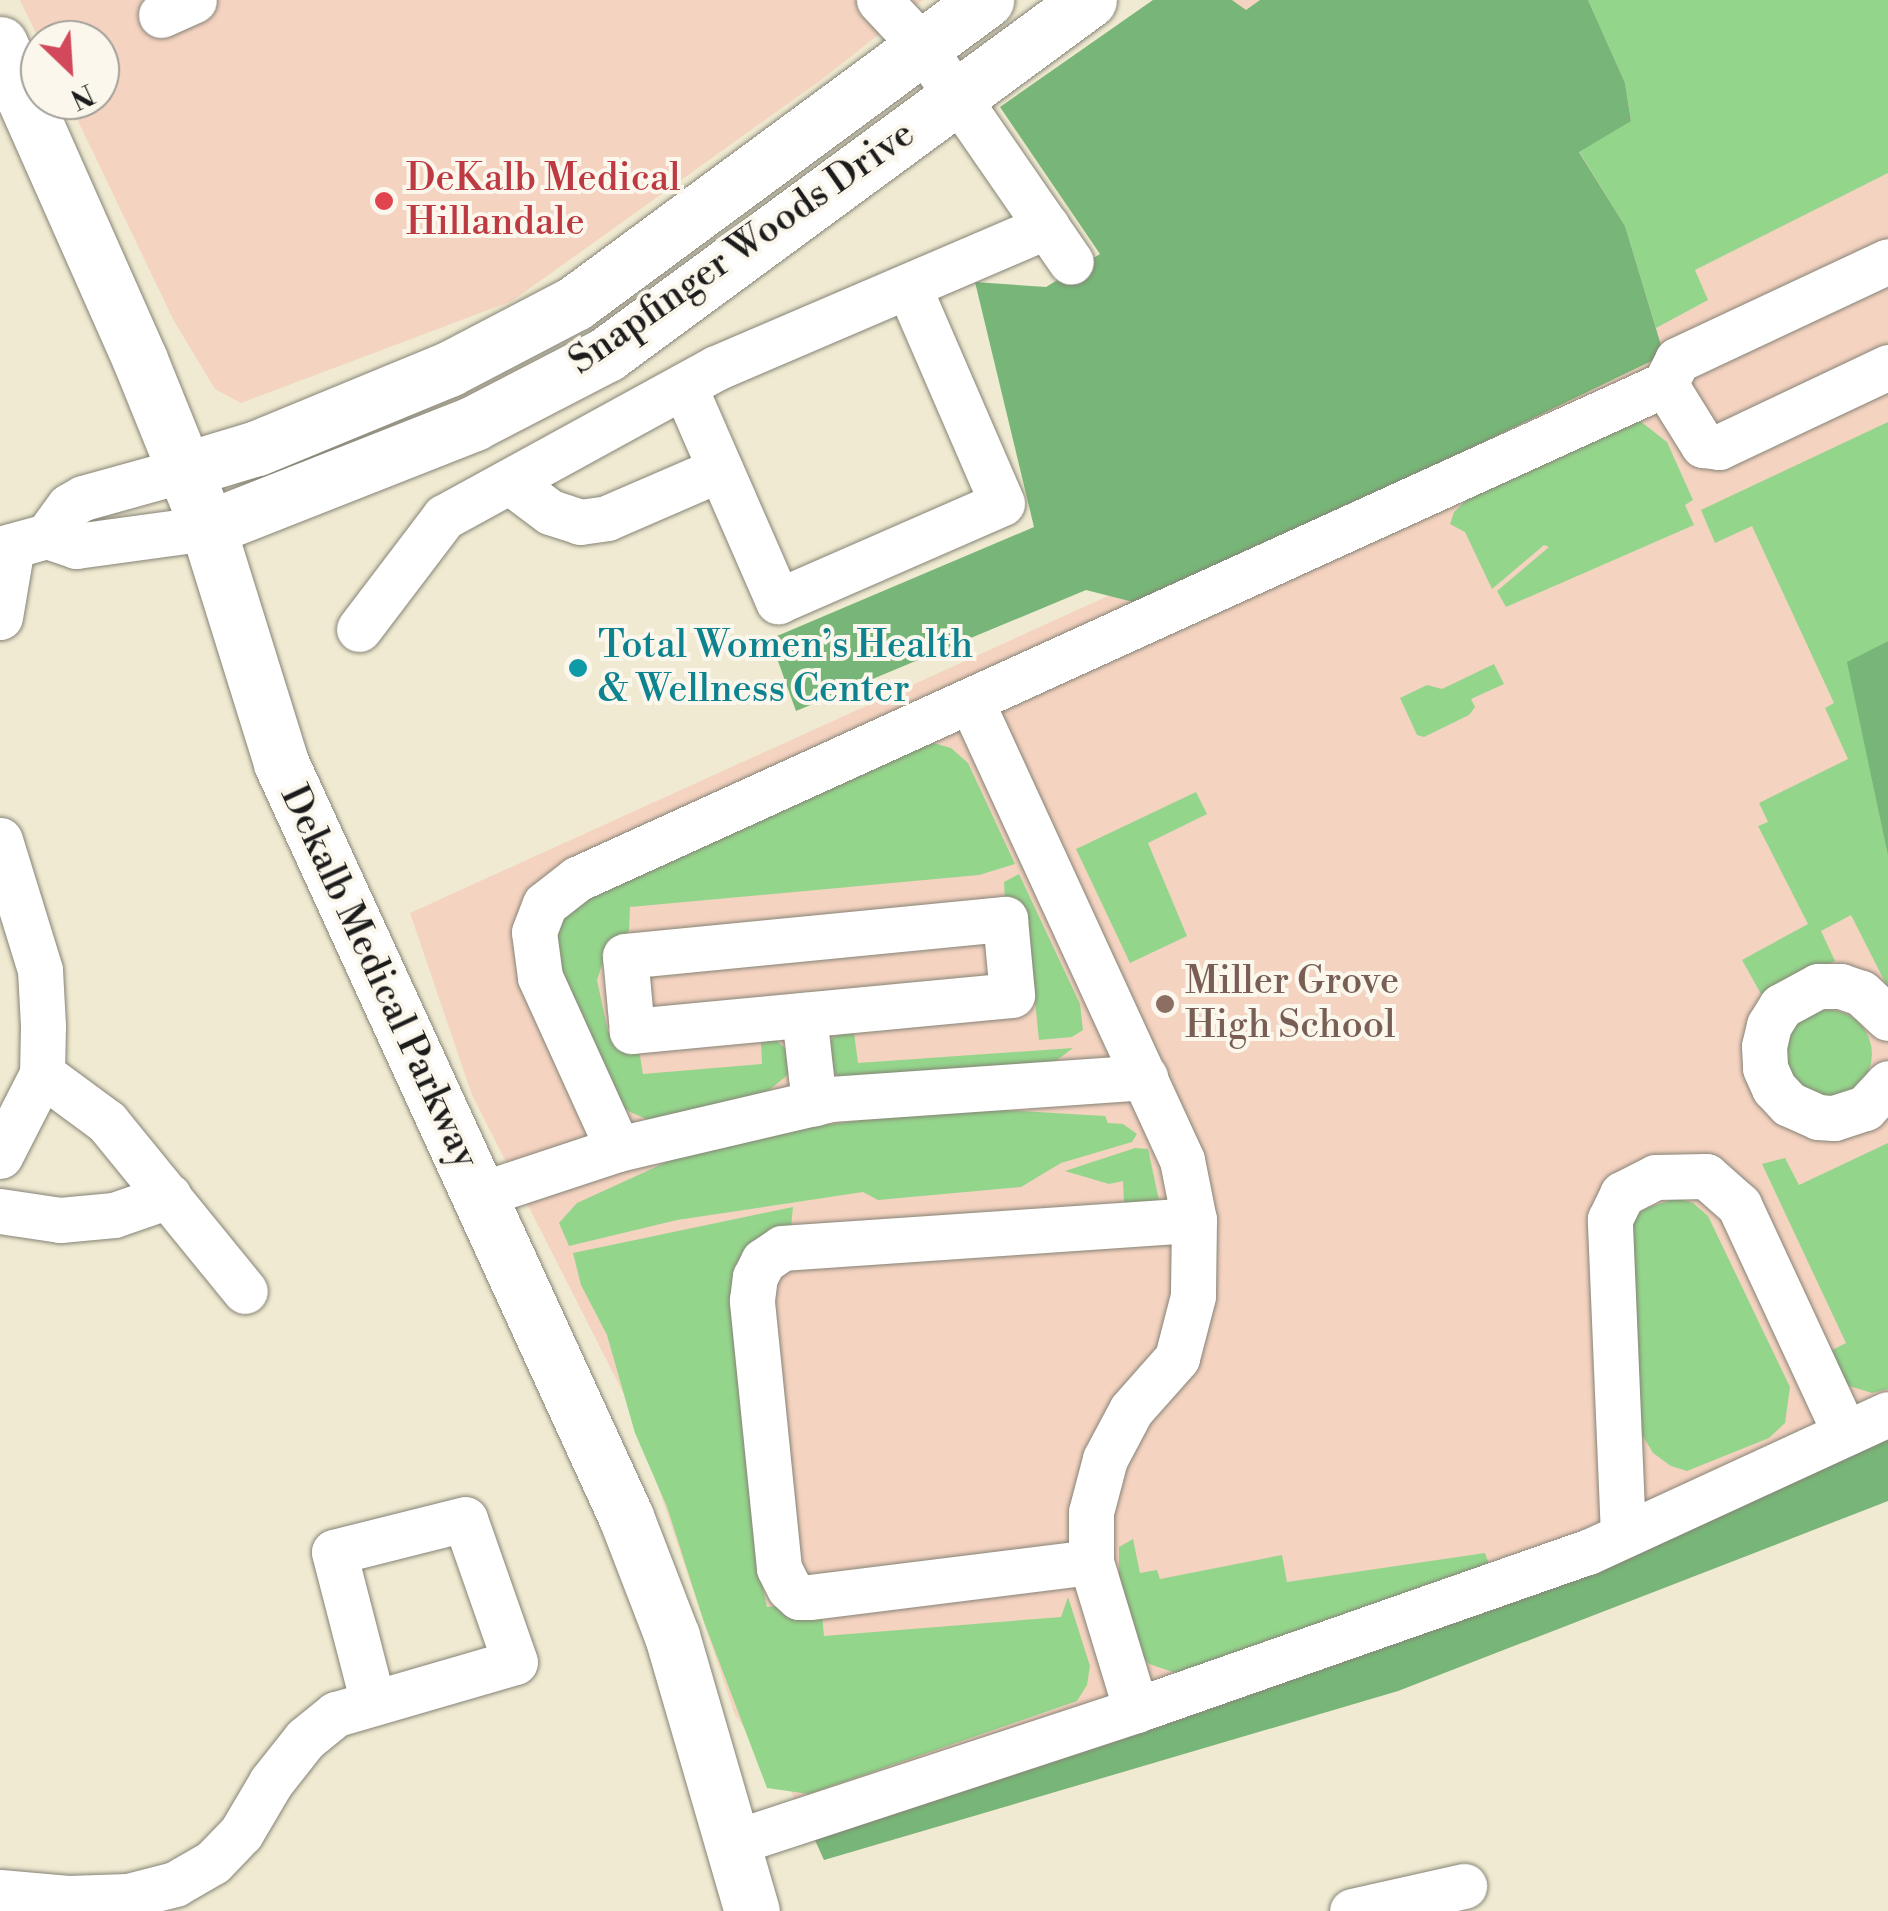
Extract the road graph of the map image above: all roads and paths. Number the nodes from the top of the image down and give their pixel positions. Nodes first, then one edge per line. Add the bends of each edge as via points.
1 (879, 0) edge
2 (986, 0) edge
3 (1089, 0) edge
4 (0, 44) edge
5 (922, 46) junction
6 (956, 94) junction
7 (1888, 261) edge
8 (908, 286) junction
9 (1888, 367) edge
10 (1664, 384) junction
11 (684, 386) junction
12 (720, 469) junction
13 (184, 470) junction
14 (510, 482) junction
15 (208, 528) junction
16 (19, 544) edge
17 (0, 617) edge
18 (359, 629) dead end
19 (971, 700) junction
20 (0, 840) edge
21 (804, 1015) junction
22 (1888, 1018) edge
23 (42, 1074) junction
24 (1145, 1077) junction
25 (1888, 1083) edge
26 (814, 1103) junction
27 (618, 1149) junction
28 (0, 1156) edge
29 (479, 1195) junction
30 (170, 1196) junction
31 (0, 1211) edge
32 (1194, 1220) junction
33 (245, 1292) dead end
34 (1888, 1414) edge
35 (1845, 1433) junction
36 (1623, 1535) junction
37 (1091, 1562) junction
38 (373, 1703) junction
39 (1136, 1710) junction
40 (732, 1843) junction
41 (1464, 1886) dead end
42 (0, 1892) edge
43 (752, 1911) edge
44 (1352, 1911) edge

1 - 5 street
2 - 5 main road, Snapfinger Woods Drive
3 - 6 main road, Snapfinger Woods Drive
4 - 13 main road, Dekalb Medical Parkway
5 - 6 street
5 - 13 main road, Snapfinger Woods Drive via 575,304 449,369 257,448
6 - 8 street via 1059,244
6 - 15 main road, Snapfinger Woods Drive via 607,354 474,423
7 - 10 street via 1677,360
8 - 11 street
8 - 12 street via 1002,503 778,601
9 - 10 street via 1719,447 1703,445
10 - 19 street
11 - 12 street
11 - 14 street
12 - 14 street via 607,518 580,522 550,512
13 - 15 main road, Dekalb Medical Parkway
13 - 16 street via 83,498
14 - 18 street via 444,518
15 - 16 street via 76,546
15 - 29 main road, Dekalb Medical Parkway via 281,763
16 - 17 street
19 - 24 street
19 - 27 street via 577,879 545,904 534,932 540,977
20 - 23 street via 40,970
21 - 21 street via 632,1032 625,956 1005,920 1012,996
21 - 26 street
22 - 25 street via 1861,993 1818,986 1781,1006 1764,1046 1774,1088 1802,1112 1850,1115
23 - 28 street
23 - 30 street via 108,1122
24 - 26 street
24 - 32 street via 1182,1160
26 - 27 street
27 - 29 street
29 - 40 main road, Dekalb Medical Parkway via 626,1517 672,1636
30 - 31 street via 114,1215 31,1218
30 - 33 street
32 - 37 street via 1190,1313 1176,1358 1131,1410 1105,1458 1091,1512
32 - 37 street via 782,1248 754,1277 777,1550 789,1588 809,1596
34 - 35 street
35 - 36 street
35 - 36 street via 1739,1205 1706,1176 1655,1177 1622,1194 1610,1219
36 - 39 street
37 - 39 street
38 - 38 street via 334,1552 466,1519 515,1662
38 - 42 street via 336,1714 305,1739 240,1834 214,1862 175,1884 128,1896
39 - 40 street
40 - 43 main road, Dekalb Medical Parkway
41 - 44 street

